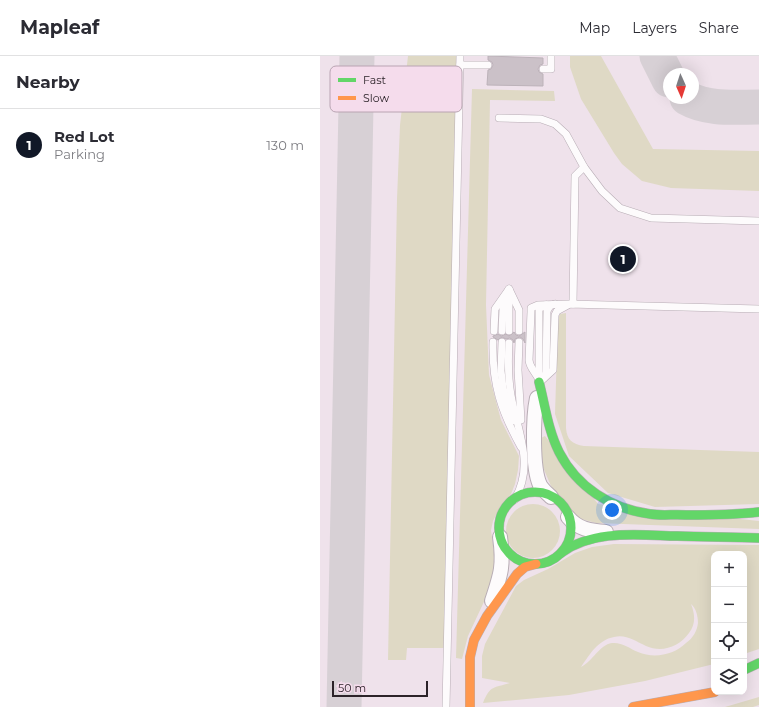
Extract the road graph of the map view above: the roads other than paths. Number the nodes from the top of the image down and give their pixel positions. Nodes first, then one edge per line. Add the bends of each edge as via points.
1 (460, 56) edge
2 (552, 56) edge
3 (460, 65) joint
4 (488, 65) dead end
5 (543, 69) dead end
6 (459, 112) edge
7 (500, 118) dead end
8 (584, 167) junction
9 (759, 221) edge
10 (509, 289) junction
11 (556, 304) junction
12 (571, 304) junction
13 (759, 309) edge
14 (494, 330) dead end
15 (505, 331) dead end
16 (519, 331) dead end
17 (493, 342) dead end
18 (505, 342) dead end
19 (519, 342) dead end
20 (541, 380) junction
21 (524, 451) junction
22 (551, 496) junction
23 (515, 499) junction
24 (759, 512) edge
25 (568, 516) junction
26 (628, 535) junction
27 (500, 536) junction
28 (759, 538) edge
29 (561, 553) junction
30 (536, 564) junction
31 (487, 616) junction
32 (759, 663) edge
33 (747, 669) edge
34 (711, 684) edge
35 (711, 693) edge
36 (668, 701) junction
37 (446, 707) edge
38 (470, 707) edge
39 (633, 707) edge

1 - 3 lane
2 - 5 lane via 551,69
3 - 4 lane
6 - 37 lane
7 - 8 lane via 542,119 555,124 566,134
8 - 9 lane via 602,191 620,208 651,218
8 - 12 lane via 575,176
10 - 14 lane via 495,309
10 - 15 lane
10 - 16 lane via 519,310
11 - 12 lane
11 - 20 lane via 550,306 548,311 546,372
11 - 20 lane via 531,308 530,366
12 - 13 lane
12 - 20 lane via 554,314 554,369
17 - 21 lane via 497,390 509,426
18 - 21 lane via 511,393
19 - 21 lane via 520,411
20 - 22 street via 536,411 536,470 541,486
20 - 24 main road via 554,441 564,462 578,481 609,502 635,512 650,514 727,515
21 - 23 lane via 523,479
22 - 23 main road via 530,493
22 - 25 main road via 560,503
23 - 27 main road via 503,511 499,522
25 - 26 street via 584,529
25 - 29 main road via 568,543
26 - 28 main road
26 - 29 main road via 586,540 571,545
27 - 30 main road via 509,553 518,560
27 - 31 street via 501,571
29 - 30 main road via 552,560
30 - 31 main road via 525,567 517,574
31 - 38 main road via 474,640 470,657
32 - 33 main road
34 - 36 main road
35 - 36 main road
36 - 39 main road

